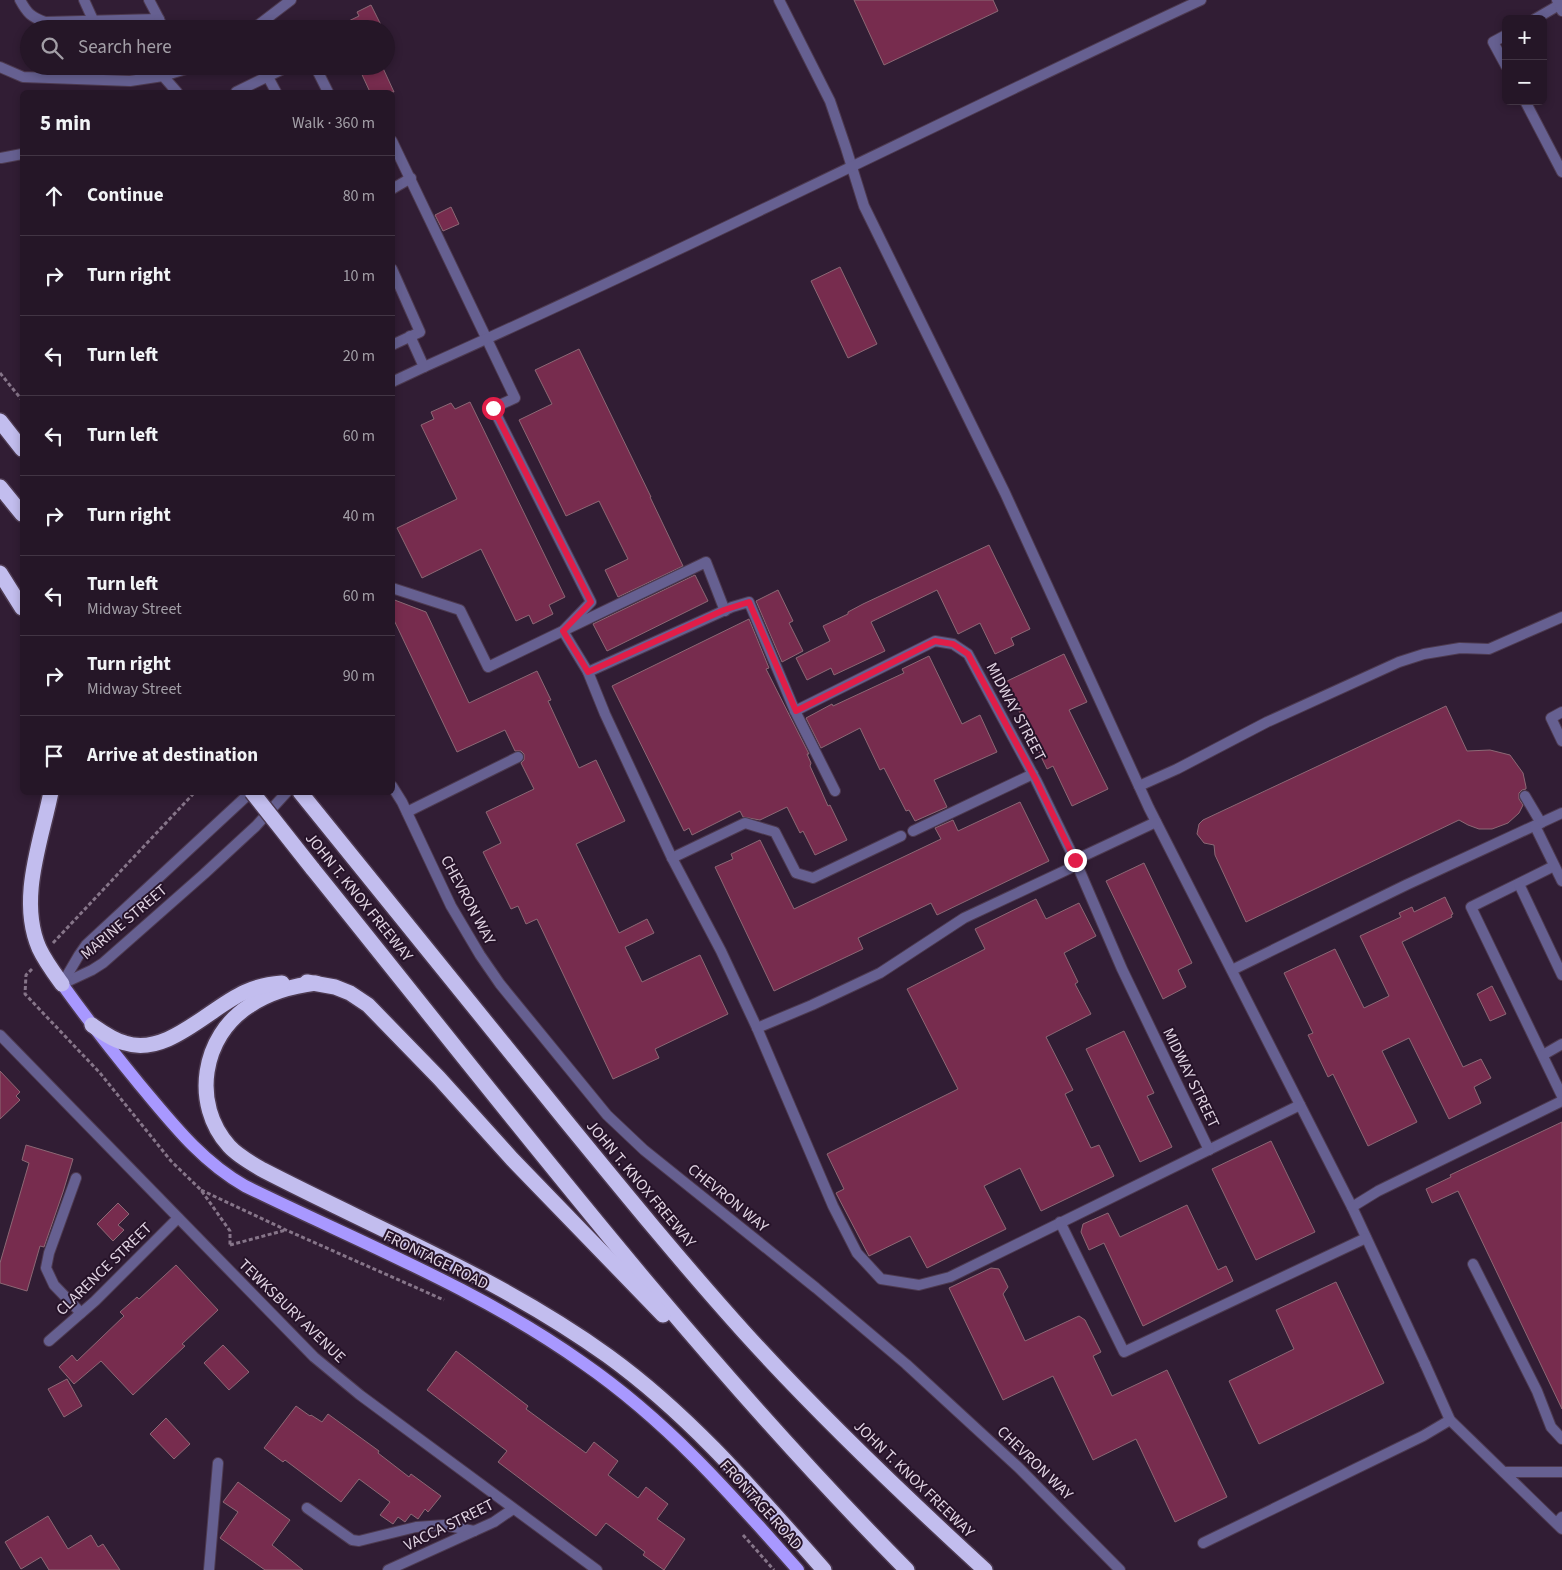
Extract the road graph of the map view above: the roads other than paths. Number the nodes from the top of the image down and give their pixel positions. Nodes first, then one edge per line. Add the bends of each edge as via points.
1 (20, 0) edge
2 (84, 0) edge
3 (149, 0) edge
4 (291, 0) edge
5 (779, 0) edge
6 (1201, 0) edge
7 (1559, 5) edge
8 (1541, 15) edge
9 (40, 20) edge
10 (93, 20) edge
11 (159, 20) edge
12 (265, 20) edge
13 (1502, 37) edge
14 (1502, 59) edge
15 (0, 67) edge
16 (320, 75) edge
17 (163, 76) joint
18 (268, 76) joint
19 (175, 90) edge
20 (240, 90) edge
21 (275, 90) edge
22 (327, 90) edge
23 (1526, 105) edge
24 (395, 147) edge
25 (20, 154) edge
26 (1, 158) edge
27 (852, 167) junction
28 (1562, 172) edge
29 (411, 178) junction
30 (395, 186) edge
31 (395, 276) edge
32 (410, 336) junction
33 (487, 339) junction
34 (395, 344) edge
35 (424, 367) junction
36 (395, 381) edge
37 (0, 422) edge
38 (20, 447) edge
39 (0, 487) edge
40 (20, 512) edge
41 (0, 573) edge
42 (395, 589) edge
43 (20, 605) edge
44 (724, 610) junction
45 (1562, 617) edge
46 (563, 631) junction
47 (588, 672) junction
48 (796, 711) junction
49 (1562, 712) edge
50 (1562, 741) edge
51 (518, 757) dead end
52 (1032, 774) junction
53 (395, 785) edge
54 (1139, 786) junction
55 (395, 791) edge
56 (835, 791) dead end
57 (51, 795) edge
58 (248, 795) edge
59 (253, 795) edge
60 (284, 795) edge
61 (302, 795) edge
62 (1525, 796) dead end
63 (405, 807) junction
64 (1562, 813) edge
65 (1156, 822) junction
66 (1538, 824) junction
67 (913, 830) dead end
68 (901, 836) dead end
69 (672, 858) junction
70 (1076, 863) junction
71 (1554, 866) junction
72 (1562, 882) edge
73 (1519, 884) junction
74 (1232, 970) junction
75 (1562, 975) edge
76 (316, 983) junction
77 (62, 984) junction
78 (92, 1025) junction
79 (757, 1028) junction
80 (1, 1037) edge
81 (1562, 1044) edge
82 (1542, 1055) junction
83 (1562, 1096) edge
84 (1562, 1101) edge
85 (1300, 1105) junction
86 (1209, 1150) junction
87 (76, 1178) dead end
88 (1352, 1207) junction
89 (178, 1218) junction
90 (1060, 1222) junction
91 (1366, 1238) junction
92 (1473, 1264) dead end
93 (81, 1313) junction
94 (49, 1341) dead end
95 (1450, 1420) junction
96 (777, 1434) junction
97 (1562, 1439) edge
98 (218, 1463) dead end
99 (1504, 1472) junction
100 (1562, 1472) edge
101 (307, 1508) dead end
102 (514, 1509) junction
103 (1560, 1523) edge
104 (474, 1531) junction
105 (948, 1536) junction
106 (1203, 1543) dead end
107 (395, 1569) edge
108 (209, 1570) edge
109 (597, 1570) edge
110 (798, 1570) edge
111 (824, 1570) edge
112 (908, 1570) edge
113 (984, 1570) edge
114 (996, 1570) edge
115 (1120, 1570) edge

1 - 9 street via 25,10
2 - 10 street
3 - 11 street
4 - 12 street
5 - 27 street via 830,102
6 - 27 street
7 - 8 street
13 - 14 street via 1493,42
15 - 17 street via 23,77 130,81
16 - 22 street
17 - 19 street
18 - 20 street
18 - 21 street
23 - 28 street
24 - 29 street
25 - 26 street
27 - 33 street
27 - 54 street via 864,206 1005,493
29 - 30 street
29 - 33 street
31 - 32 street via 420,332
32 - 34 street
32 - 35 street
33 - 35 street
33 - 46 street via 514,398 493,408 591,602
35 - 36 street
37 - 38 highway
39 - 40 highway
41 - 43 highway
42 - 46 street via 460,610 488,668
44 - 46 street via 706,562
44 - 47 street
44 - 48 street via 749,602
45 - 54 street via 1490,649 1460,648 1399,662
46 - 47 street
47 - 69 street
48 - 52 street, MIDWAY STREET via 935,641 953,644 968,654
48 - 56 street
49 - 50 street via 1551,718
51 - 63 street
52 - 67 street
52 - 70 street, MIDWAY STREET
53 - 63 street
54 - 65 street
55 - 63 street, CHEVRON WAY
57 - 77 highway via 36,859 31,918 43,956
58 - 77 street, MARINE STREET via 86,945
59 - 96 highway, JOHN T. KNOX FREEWAY, bridge via 618,1247
60 - 77 street, MARINE STREET via 236,844 103,963
61 - 105 highway, JOHN T. KNOX FREEWAY via 692,1273 825,1418
62 - 66 street
63 - 115 street, CHEVRON WAY via 451,906 480,955 607,1115 644,1150 906,1364 1018,1467
64 - 66 street
65 - 70 street
65 - 74 street
66 - 71 street
66 - 74 street
68 - 69 street via 813,878 796,873 775,832 745,823
69 - 79 street
70 - 79 street via 964,918 880,973
70 - 86 street, MIDWAY STREET via 1122,969
71 - 72 street
71 - 73 street
73 - 75 street
73 - 82 street via 1471,907
74 - 85 street
76 - 78 highway via 277,983 246,991 174,1036 150,1044 126,1044
76 - 96 highway via 350,993 384,1020 519,1166
76 - 111 highway via 278,991 252,1004 228,1024 214,1047 207,1067 207,1099 212,1119 228,1145 253,1164 286,1182 505,1290 609,1357 704,1438
77 - 78 main road, FRONTAGE ROAD
78 - 110 main road, FRONTAGE ROAD via 181,1134 218,1169 245,1186 493,1306 584,1363 647,1412 692,1453
79 - 90 street via 833,1206 857,1253 881,1279 919,1285 950,1277
80 - 89 street, TEWKSBURY AVENUE
81 - 82 street
82 - 83 street
84 - 88 street via 1378,1191
85 - 86 street
85 - 88 street
86 - 90 street
87 - 93 street via 46,1268 54,1285
88 - 91 street
89 - 93 street, CLARENCE STREET
89 - 102 street, TEWKSBURY AVENUE via 314,1357
90 - 91 street via 1124,1352
91 - 95 street
92 - 97 street via 1537,1391 1550,1427
93 - 94 street, CLARENCE STREET
95 - 99 street
95 - 106 street
96 - 112 highway, JOHN T. KNOX FREEWAY
98 - 108 street
99 - 100 street
99 - 103 street
101 - 104 street via 352,1540 359,1541 416,1527 444,1525
102 - 104 street, VACCA STREET
102 - 109 street, TEWKSBURY AVENUE
104 - 107 street, VACCA STREET
105 - 113 highway, JOHN T. KNOX FREEWAY
105 - 114 highway

